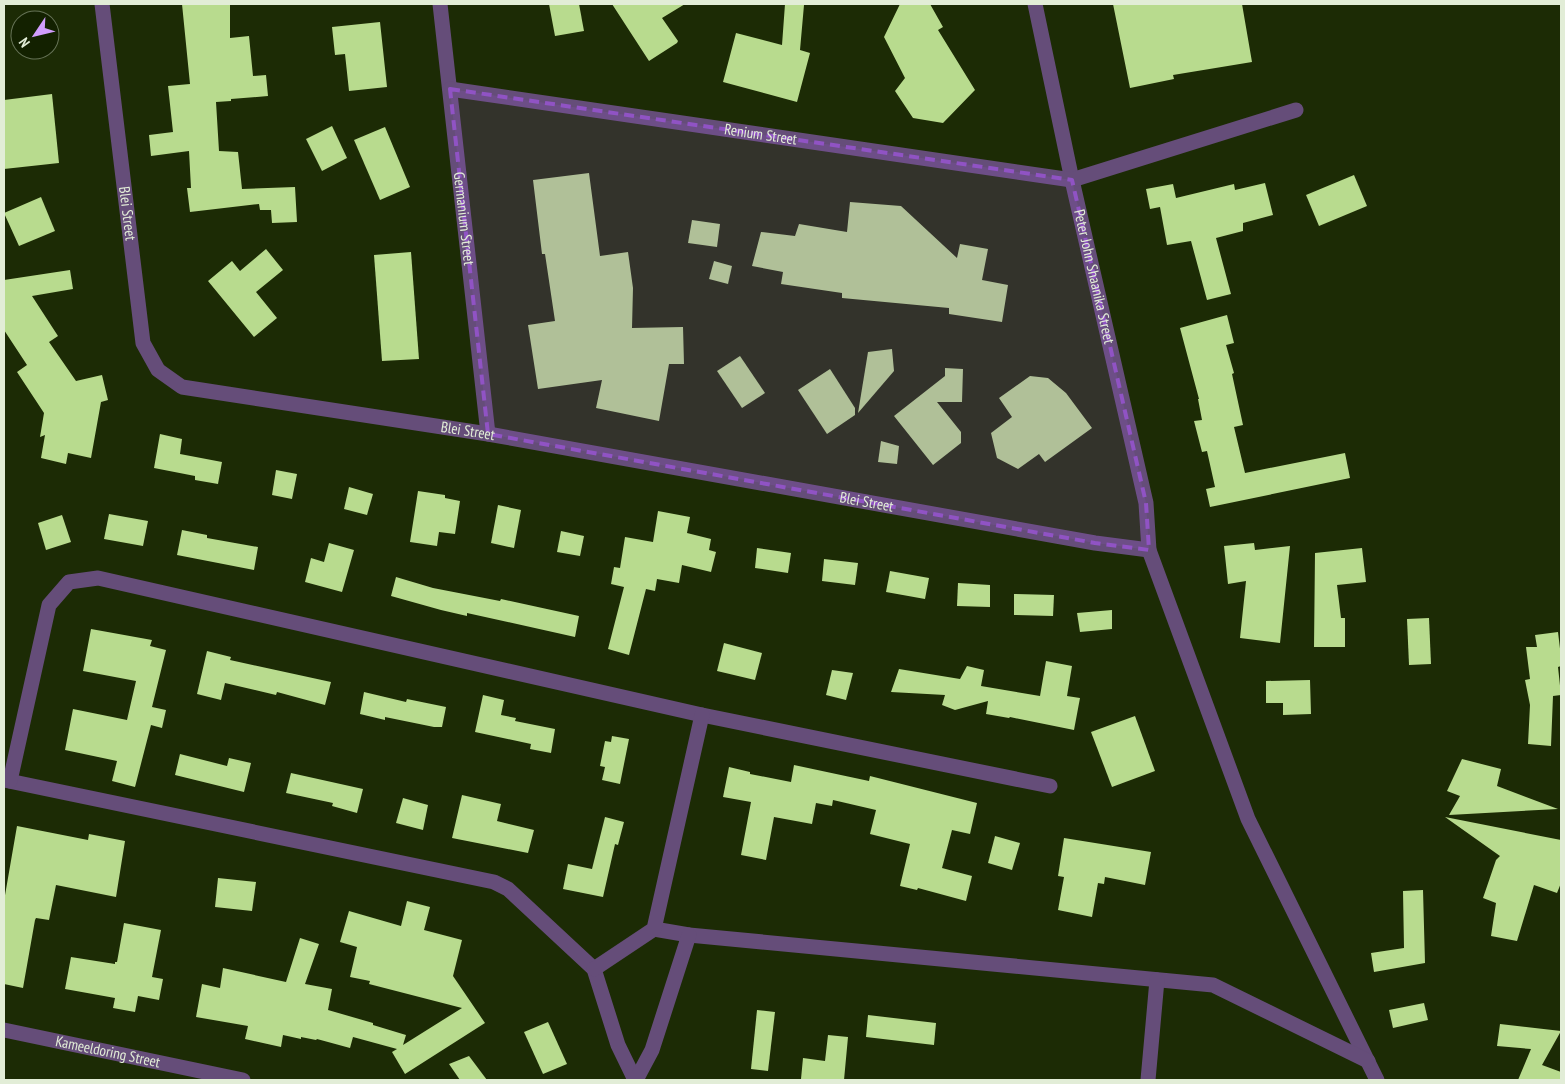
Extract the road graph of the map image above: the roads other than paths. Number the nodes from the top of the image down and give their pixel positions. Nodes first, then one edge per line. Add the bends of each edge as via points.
1 (102, 4) edge
2 (440, 4) edge
3 (1035, 4) edge
4 (450, 89) junction
5 (1296, 110) dead end
6 (1072, 180) junction
7 (488, 434) junction
8 (1149, 550) junction
9 (702, 715) junction
10 (7, 780) edge
11 (1050, 786) dead end
12 (654, 929) junction
13 (689, 935) junction
14 (594, 969) junction
15 (1157, 980) junction
16 (4, 1030) edge
17 (1368, 1061) junction
18 (242, 1080) edge
19 (636, 1080) edge
20 (1148, 1080) edge
21 (1377, 1080) edge

1 - 7 street, Blei Street via 143,343 158,370 182,387
2 - 4 street, Germanium Street
3 - 6 street, Peter John Shaanika Street
4 - 6 street, Renium Street
4 - 7 street, Germanium Street
5 - 6 street
6 - 8 street, Peter John Shaanika Street via 1146,503
7 - 8 street, Blei Street
8 - 17 street, Peter John Shaanika Street via 1248,819
9 - 10 street via 98,578 69,582 49,605
9 - 11 street
9 - 12 street
10 - 14 street via 494,882 508,889
12 - 13 street
12 - 14 street
13 - 15 street
13 - 19 street via 652,1050
14 - 19 street via 618,1045
15 - 17 street via 1213,985
15 - 20 street
16 - 18 street, Kameeldoring Street
17 - 21 street, Peter John Shaanika Street

